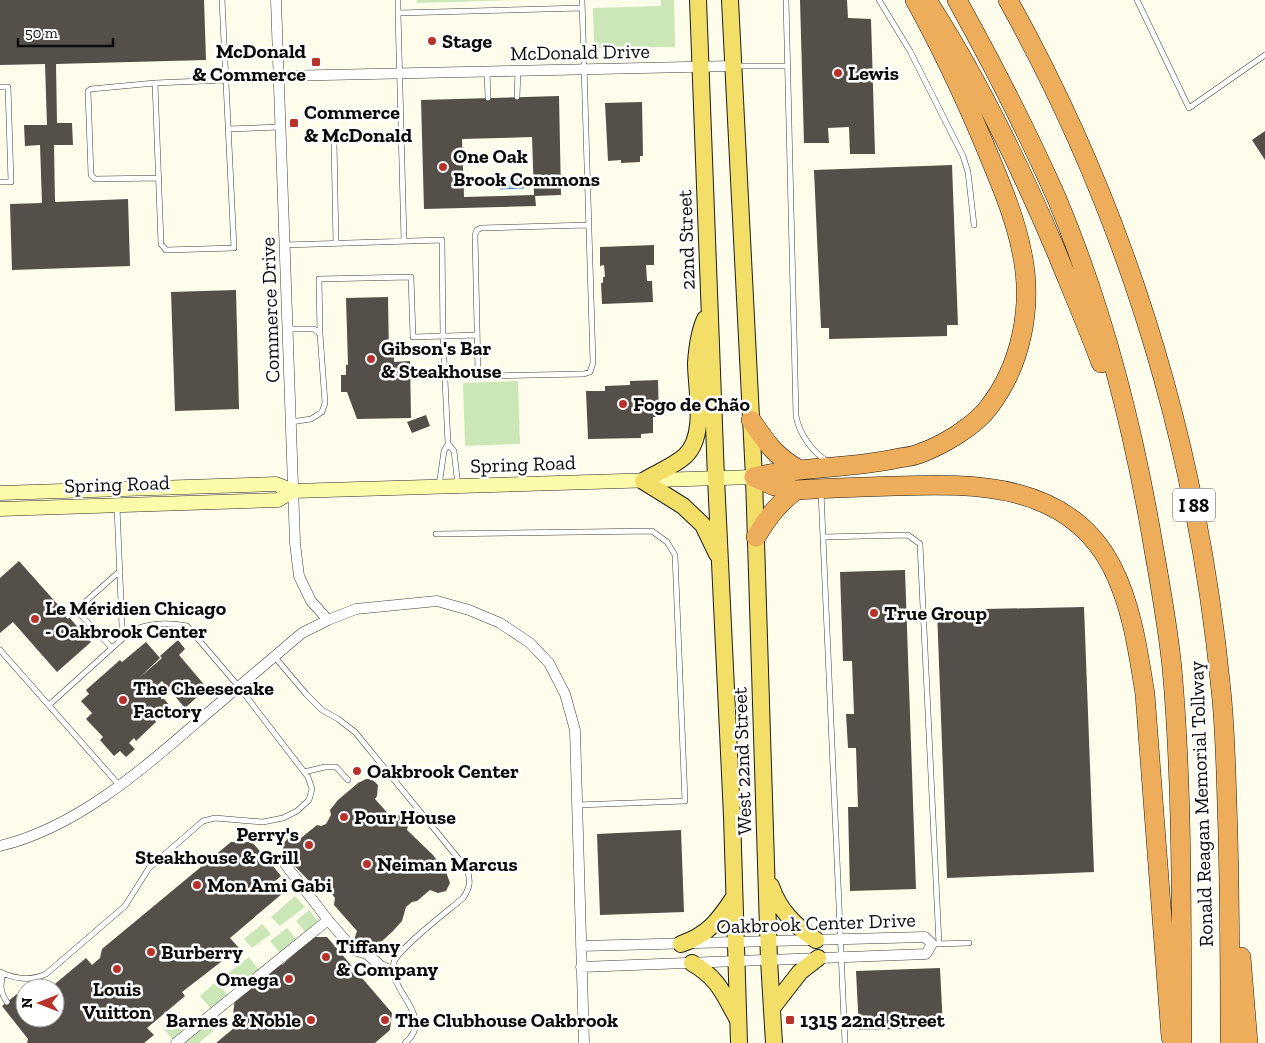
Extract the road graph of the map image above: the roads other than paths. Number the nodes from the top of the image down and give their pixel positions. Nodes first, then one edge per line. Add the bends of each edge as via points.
1 (222, 0) edge
2 (276, 0) edge
3 (398, 0) edge
4 (582, 0) edge
5 (698, 0) edge
6 (730, 0) edge
7 (786, 0) edge
8 (879, 0) edge
9 (915, 0) edge
10 (927, 0) edge
11 (957, 0) edge
12 (1008, 0) edge
13 (1137, 0) edge
14 (582, 8) junction
15 (398, 13) junction
16 (1265, 55) edge
17 (732, 66) junction
18 (787, 66) junction
19 (701, 67) junction
20 (583, 70) junction
21 (518, 71) junction
22 (487, 72) junction
23 (400, 73) junction
24 (279, 76) junction
25 (226, 80) junction
26 (155, 83) junction
27 (0, 87) edge
28 (517, 97) dead end
29 (488, 98) dead end
30 (280, 127) junction
31 (228, 129) junction
32 (401, 137) junction
33 (159, 178) junction
34 (0, 182) edge
35 (588, 225) junction
36 (974, 225) dead end
37 (404, 241) junction
38 (336, 244) junction
39 (285, 245) junction
40 (709, 310) junction
41 (288, 329) junction
42 (320, 334) junction
43 (477, 335) junction
44 (443, 336) junction
45 (751, 420) junction
46 (291, 422) junction
47 (448, 444) junction
48 (837, 467) junction
49 (798, 469) junction
50 (754, 477) junction
51 (716, 478) junction
52 (643, 481) junction
53 (458, 486) junction
54 (439, 487) junction
55 (821, 488) junction
56 (796, 490) junction
57 (294, 491) junction
58 (0, 493) edge
59 (117, 504) junction
60 (0, 509) edge
61 (1149, 518) junction
62 (436, 534) dead end
63 (756, 537) junction
64 (823, 538) junction
65 (720, 560) junction
66 (120, 571) junction
67 (76, 610) junction
68 (68, 616) dead end
69 (328, 620) junction
70 (125, 636) junction
71 (112, 648) junction
72 (0, 650) edge
73 (274, 656) junction
74 (239, 687) junction
75 (49, 705) junction
76 (1225, 746) junction
77 (304, 772) junction
78 (348, 780) dead end
79 (119, 785) junction
80 (577, 805) junction
81 (0, 846) edge
82 (285, 864) dead end
83 (767, 876) junction
84 (734, 897) junction
85 (328, 920) junction
86 (816, 940) junction
87 (842, 940) junction
88 (736, 942) junction
89 (769, 942) junction
90 (969, 943) dead end
91 (681, 944) junction
92 (935, 944) junction
93 (581, 946) junction
94 (818, 958) junction
95 (842, 958) junction
96 (770, 960) junction
97 (736, 961) junction
98 (692, 963) junction
99 (581, 967) junction
100 (2, 972) edge
101 (393, 972) junction
102 (7, 1002) dead end
103 (772, 1008) junction
104 (738, 1022) junction
105 (176, 1043) edge
106 (405, 1043) edge
107 (584, 1043) edge
108 (739, 1043) edge
109 (774, 1043) edge
110 (846, 1043) edge
111 (1171, 1043) edge
112 (1182, 1043) edge
113 (1230, 1043) edge
114 (1248, 1043) edge

1 - 25 lane
2 - 24 street, Commerce Drive
3 - 15 lane
4 - 14 lane
5 - 19 main road, 22nd Street
6 - 17 main road
7 - 18 lane
8 - 36 lane via 910,52 963,156
9 - 48 highway via 969,110 1015,226 1026,283 1025,318 1005,383 988,408 958,435 921,453
10 - 61 highway, Ronald Reagan Memorial Tollway / I 88 via 985,100 1026,182 1089,330 1122,423
11 - 61 highway, Ronald Reagan Memorial Tollway / I 88 via 1023,126 1079,257 1116,373
12 - 76 highway, Ronald Reagan Memorial Tollway / I 88 via 1077,135 1129,265 1159,357 1202,548 1215,634
13 - 16 lane via 1189,108
14 - 15 lane
14 - 20 lane
15 - 23 lane
17 - 18 lane
17 - 19 street, McDonald Drive
17 - 45 main road
18 - 48 lane via 798,424 821,458
19 - 20 street, McDonald Drive
19 - 40 main road, 22nd Street
20 - 21 street, McDonald Drive
20 - 35 lane
21 - 22 street, McDonald Drive
21 - 28 lane
22 - 23 street, McDonald Drive
22 - 29 lane
23 - 24 street, McDonald Drive
23 - 32 lane
24 - 30 street, Commerce Drive
25 - 26 lane
25 - 31 lane
26 - 33 lane
26 - 33 lane via 88,91 91,175 95,179
27 - 34 lane via 8,87 11,182
30 - 31 lane
30 - 39 street, Commerce Drive
31 - 33 lane via 234,248 166,250 161,244
32 - 37 lane
32 - 38 lane via 339,137 334,142
35 - 43 lane via 477,230
35 - 43 lane via 593,363 590,372 483,376 478,372
37 - 38 lane
37 - 44 lane via 442,240
38 - 39 lane
39 - 41 street, Commerce Drive
40 - 51 main road, 22nd Street
40 - 52 main road via 700,329 696,363 697,433 684,457
41 - 42 lane via 314,329
41 - 46 street, Commerce Drive
42 - 44 lane via 320,279 411,277 413,337
42 - 46 lane via 325,403 322,412 311,419
43 - 44 lane
44 - 47 lane
45 - 49 highway via 769,447 783,461
45 - 50 main road
46 - 57 street, Commerce Drive
47 - 53 lane via 454,451
47 - 54 lane
48 - 49 highway
49 - 50 highway
50 - 51 street, Spring Road
50 - 56 highway via 774,486
50 - 63 main road, West 22nd Street
51 - 52 street, Spring Road
51 - 65 main road, West 22nd Street
52 - 53 street, Spring Road
52 - 65 main road via 683,506 703,525
53 - 54 street, Spring Road
54 - 57 street, Spring Road
55 - 56 highway
55 - 64 lane
55 - 111 highway via 951,485 1008,491 1054,507 1077,522 1111,565 1125,599 1145,694
56 - 63 highway via 780,503
57 - 58 street, Spring Road via 276,484
57 - 59 street, Spring Road via 278,500
57 - 69 street via 299,576 311,601
59 - 60 street, Spring Road
59 - 66 lane
61 - 112 highway, Ronald Reagan Memorial Tollway / I 88 via 1166,626 1175,716 1180,818
62 - 80 lane via 652,531 667,542 675,555 685,801
63 - 83 main road, West 22nd Street
64 - 87 lane
64 - 92 lane via 908,535 920,544
65 - 84 main road, West 22nd Street
66 - 67 lane
66 - 70 lane
67 - 68 lane
67 - 71 lane
69 - 73 street via 302,633
69 - 80 street via 356,609 437,601 500,623 530,643 549,663 565,694 575,730
70 - 71 lane
70 - 74 lane via 142,626 163,623 187,626
71 - 75 lane
72 - 75 lane
73 - 74 street
73 - 101 lane via 322,710 355,732 467,869 469,888 463,898 408,945 395,961
74 - 77 lane
74 - 79 street
75 - 79 lane
76 - 113 highway, Ronald Reagan Memorial Tollway / I 88
76 - 114 highway
77 - 78 lane via 336,767
77 - 100 lane via 312,788 309,800 297,811 263,822 215,818 203,821 149,868 125,906 46,974 26,979
79 - 81 street via 84,810 50,828
80 - 93 street
82 - 85 street
83 - 86 main road via 783,910 794,924
83 - 89 main road, West 22nd Street
84 - 88 main road, West 22nd Street
84 - 91 main road via 709,929
85 - 101 street via 354,950 367,954
85 - 105 street
86 - 87 street, Oakbrook Center Drive
86 - 89 street, Oakbrook Center Drive
87 - 92 street, Oakbrook Center Drive via 925,937
87 - 95 lane
88 - 89 street, Oakbrook Center Drive
88 - 91 street, Oakbrook Center Drive
88 - 97 main road, West 22nd Street
89 - 96 main road, West 22nd Street
90 - 92 lane
91 - 93 street, Oakbrook Center Drive
92 - 95 street, Oakbrook Center Drive via 926,954
93 - 99 street
94 - 95 street, Oakbrook Center Drive
94 - 96 street, Oakbrook Center Drive
94 - 103 main road via 800,972
95 - 110 lane
96 - 97 street, Oakbrook Center Drive
96 - 103 main road, West 22nd Street
97 - 98 street, Oakbrook Center Drive
97 - 104 main road, West 22nd Street
98 - 99 street, Oakbrook Center Drive
98 - 104 main road via 716,982
99 - 107 street
100 - 102 lane via 1,994
101 - 106 lane via 414,1012 413,1032
103 - 109 main road, West 22nd Street
104 - 108 main road, West 22nd Street

